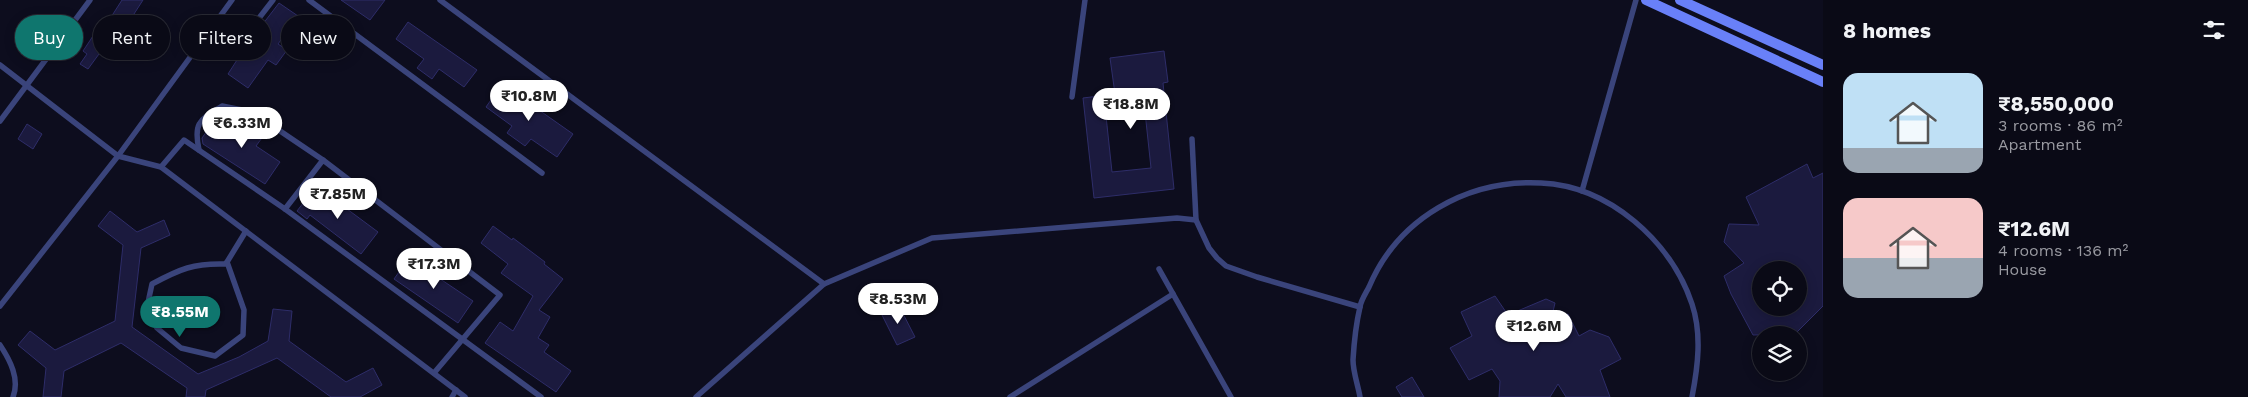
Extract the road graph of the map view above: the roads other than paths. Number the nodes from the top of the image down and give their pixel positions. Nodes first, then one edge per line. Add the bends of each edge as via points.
1 (90, 0) edge
2 (232, 0) edge
3 (273, 0) edge
4 (309, 0) edge
5 (440, 0) edge
6 (1085, 0) edge
7 (1636, 0) edge
8 (1646, 0) edge
9 (1680, 0) edge
10 (261, 15) edge
11 (0, 65) edge
12 (1823, 65) edge
13 (1823, 82) edge
14 (27, 86) junction
15 (1072, 97) dead end
16 (0, 121) edge
17 (1192, 138) dead end
18 (199, 150) junction
19 (118, 156) junction
20 (323, 160) junction
21 (161, 167) junction
22 (542, 173) dead end
23 (1582, 191) junction
24 (284, 209) junction
25 (1196, 220) junction
26 (246, 232) junction
27 (227, 262) junction
28 (1159, 269) dead end
29 (824, 284) junction
30 (1173, 294) junction
31 (0, 306) edge
32 (1360, 307) junction
33 (462, 340) junction
34 (0, 345) edge
35 (434, 373) junction
36 (456, 390) junction
37 (12, 397) edge
38 (452, 397) edge
39 (465, 397) edge
40 (541, 397) edge
41 (696, 397) edge
42 (1010, 397) edge
43 (1231, 397) edge
44 (1360, 397) edge
45 (1692, 397) edge

1 - 14 lane
2 - 19 lane
3 - 10 lane
4 - 22 lane
5 - 29 lane
6 - 15 lane
7 - 23 lane
8 - 13 main road
9 - 12 main road
11 - 14 lane
14 - 16 lane
14 - 19 lane
17 - 25 lane
18 - 20 lane via 195,132 200,119 222,106 252,112
18 - 21 lane via 184,140
18 - 24 lane
19 - 21 lane
19 - 31 lane
20 - 24 lane
20 - 33 lane via 500,295
21 - 26 lane
23 - 32 lane via 1543,183 1503,184 1465,194 1429,212 1399,238 1376,270
23 - 45 lane via 1630,216 1668,256 1692,304 1699,358
24 - 33 lane
25 - 29 lane via 1177,218 932,238
25 - 32 lane via 1209,248 1226,266
26 - 27 lane
26 - 35 lane
27 - 27 lane via 201,264 174,272 152,284 147,307 157,328 181,348 215,356 243,335 244,310
28 - 30 lane
29 - 41 lane
30 - 42 lane
30 - 43 lane
32 - 44 lane via 1353,362
33 - 35 lane
33 - 40 lane
34 - 37 lane via 15,379
35 - 36 lane
36 - 38 lane
36 - 39 lane

